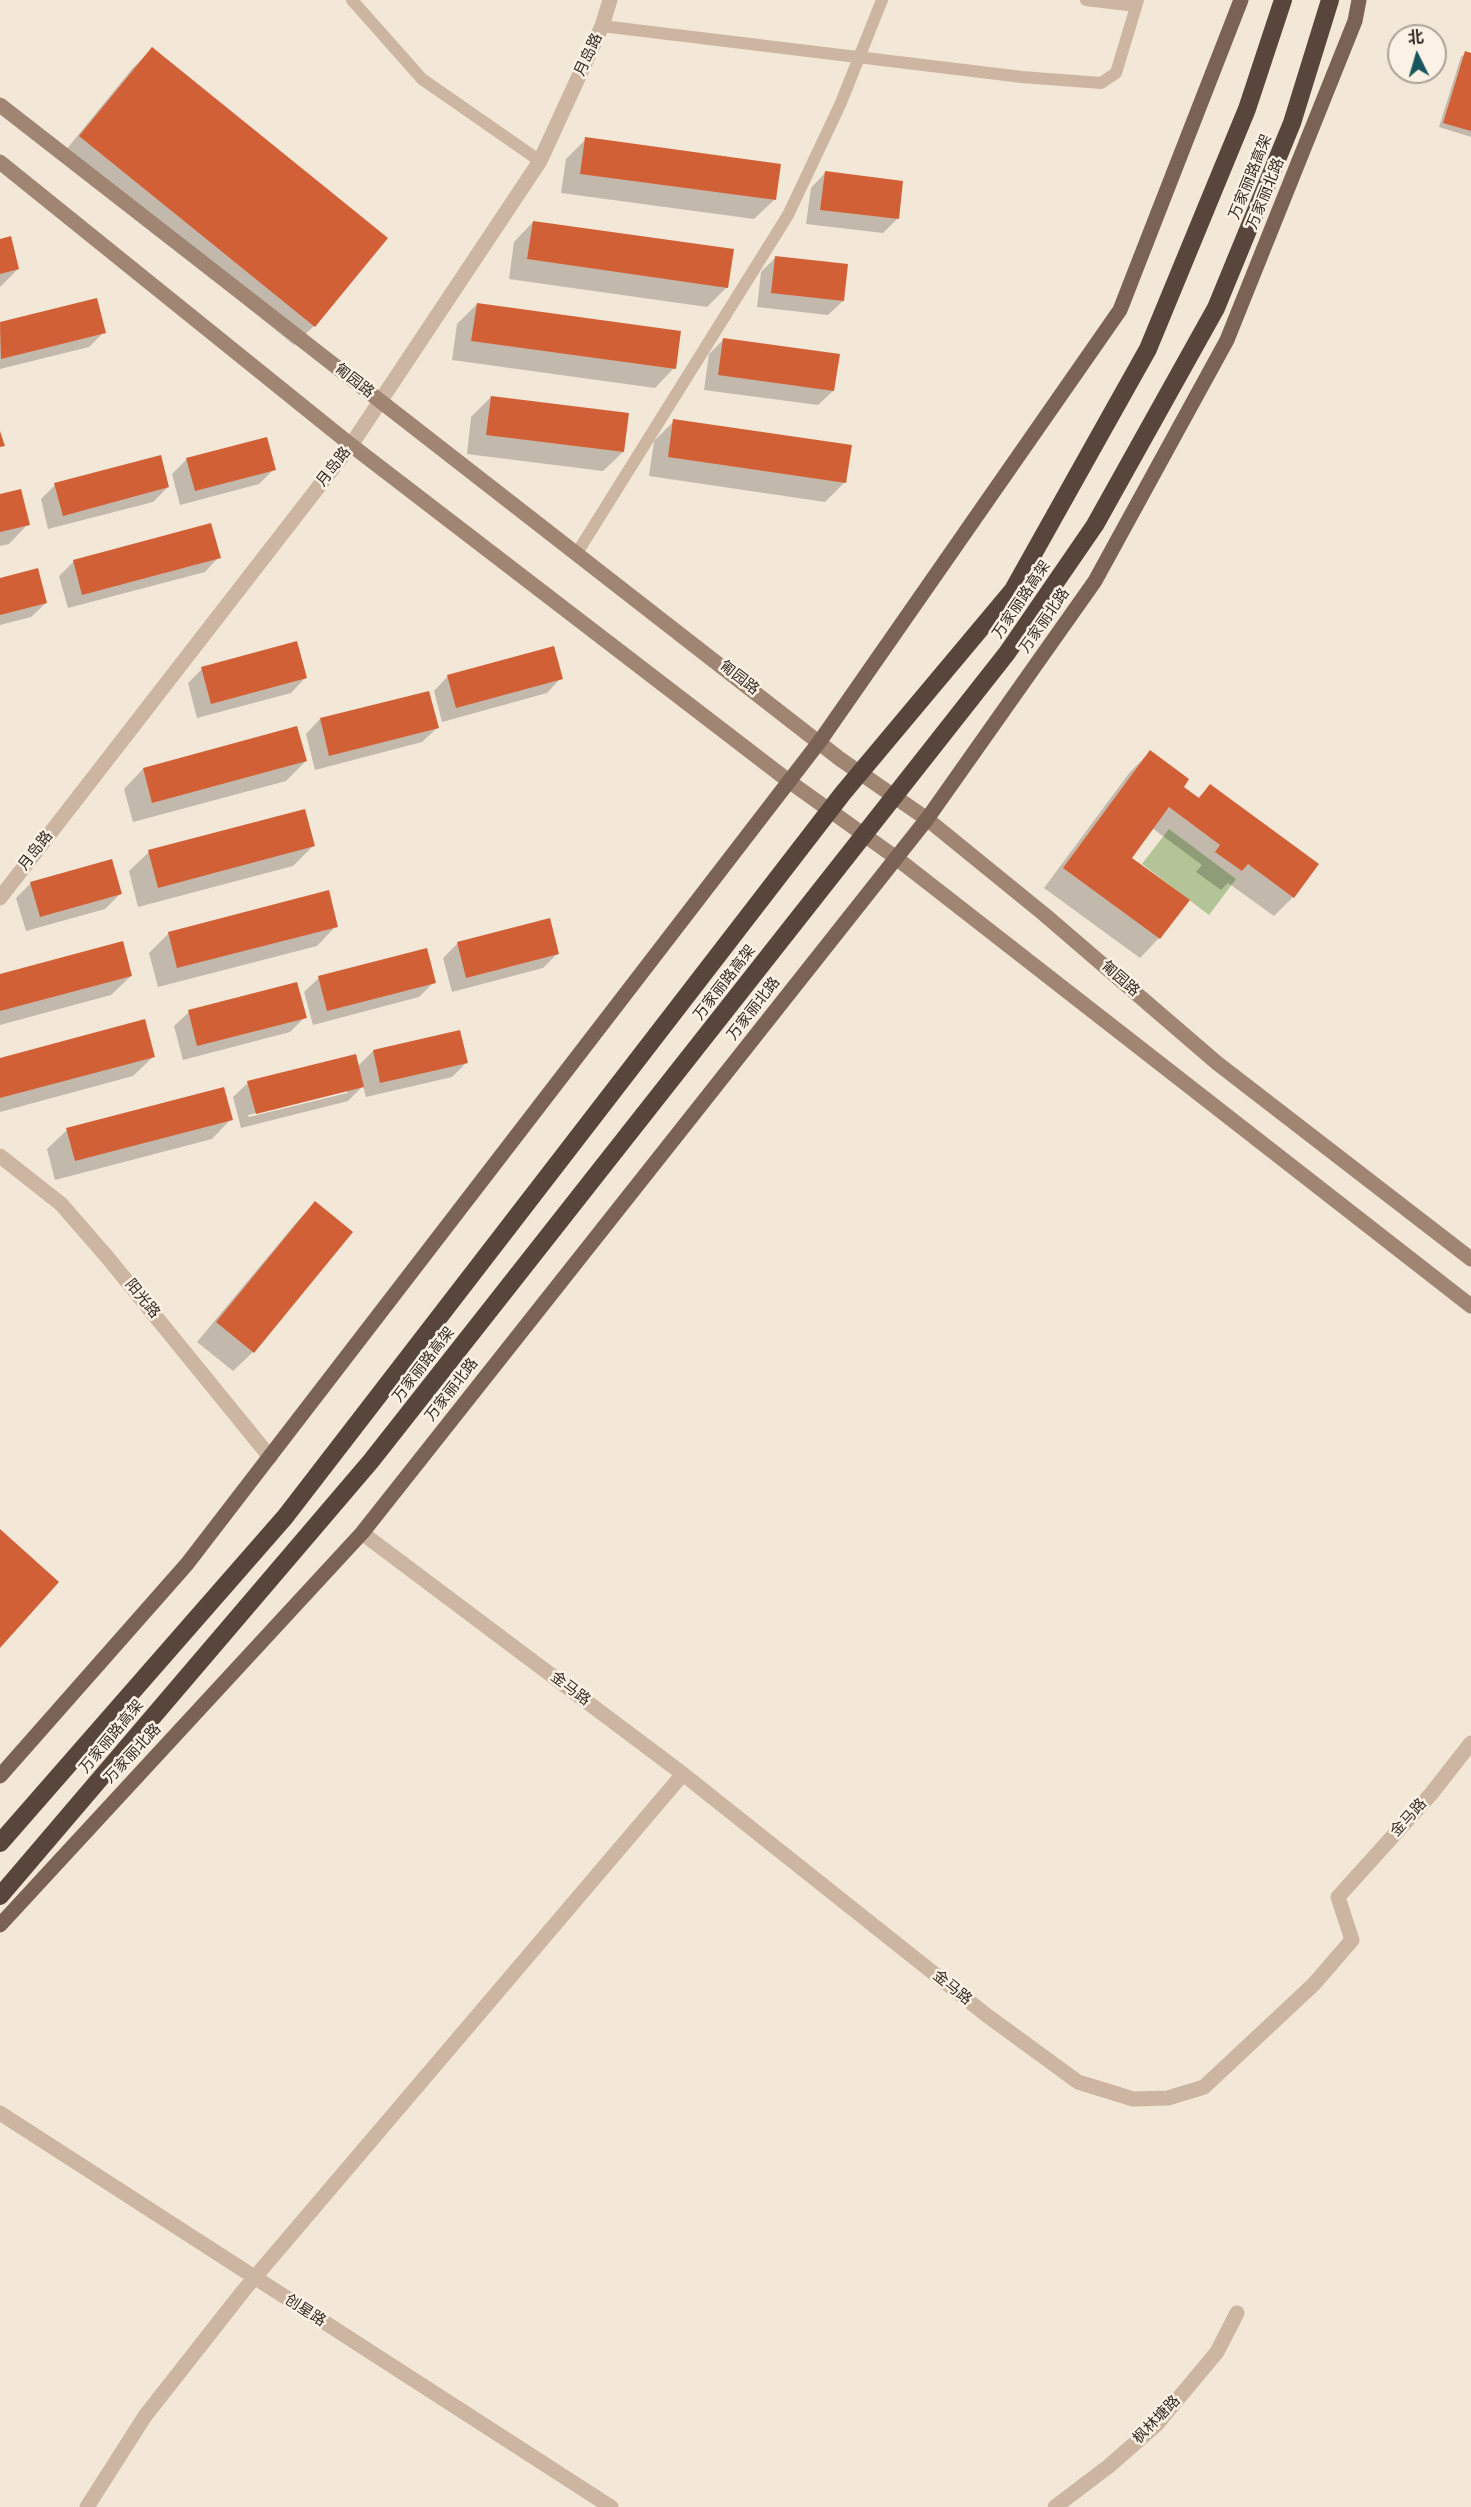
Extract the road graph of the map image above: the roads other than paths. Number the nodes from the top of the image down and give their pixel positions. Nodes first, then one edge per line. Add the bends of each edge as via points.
1 (352, 0) edge
2 (610, 0) edge
3 (882, 0) edge
4 (1086, 0) edge
5 (1241, 0) edge
6 (1283, 0) edge
7 (1330, 0) edge
8 (1359, 0) edge
9 (1137, 3) edge
10 (602, 26) junction
11 (860, 56) junction
12 (0, 105) edge
13 (540, 161) junction
14 (0, 162) edge
15 (379, 401) junction
16 (351, 445) junction
17 (577, 553) junction
18 (820, 741) junction
19 (790, 782) junction
20 (927, 819) junction
21 (895, 857) junction
22 (0, 898) edge
23 (0, 1156) edge
24 (1471, 1259) edge
25 (1471, 1305) edge
26 (270, 1457) junction
27 (362, 1533) junction
28 (1471, 1743) edge
29 (683, 1773) junction
30 (0, 1776) edge
31 (0, 1843) edge
32 (0, 1896) edge
33 (0, 1925) edge
34 (0, 2113) edge
35 (255, 2278) junction
36 (1238, 2313) dead end
37 (87, 2507) edge
38 (611, 2507) edge
39 (1055, 2507) edge

1 - 13 lane via 422,78
2 - 10 street, 月岛路
3 - 11 lane
4 - 9 lane
5 - 18 main road via 1120,310
6 - 31 highway, 万家丽路高架, bridge via 1247,109 1148,349 1012,590 843,793 285,1517
7 - 32 highway, 万家丽路高架, bridge via 1292,123 1216,308 1095,525 1008,653 370,1461
8 - 20 main road, 万家丽北路 via 1355,21 1227,340 1095,581
9 - 11 lane via 1116,73 1101,83
10 - 11 lane
10 - 13 street, 月岛路
11 - 17 lane via 788,215
12 - 15 main road, 匍园路
13 - 15 street, 月岛路
14 - 16 main road
15 - 16 street, 月岛路
15 - 17 main road, 匍园路
16 - 19 main road
16 - 22 street, 月岛路
17 - 18 main road, 匍园路
18 - 19 main road
18 - 20 main road, 匍园路
19 - 21 main road
19 - 26 main road
20 - 21 main road, 万家丽北路
20 - 24 main road, 匍园路 via 1046,915 1217,1063
21 - 25 main road
21 - 27 main road, 万家丽北路
23 - 26 street, 阳光路 via 61,1204
26 - 30 main road via 187,1564
27 - 29 street, 金马路
27 - 33 main road, 万家丽北路
28 - 29 street, 金马路 via 1431,1794 1338,1897 1352,1940 1314,1984 1204,2087 1168,2098 1133,2099 1077,2082 985,2014
29 - 35 street
34 - 35 street, 创星路
35 - 37 street via 145,2416
35 - 38 street, 创星路
36 - 39 street, 枫林塘路 via 1217,2352 1157,2424

